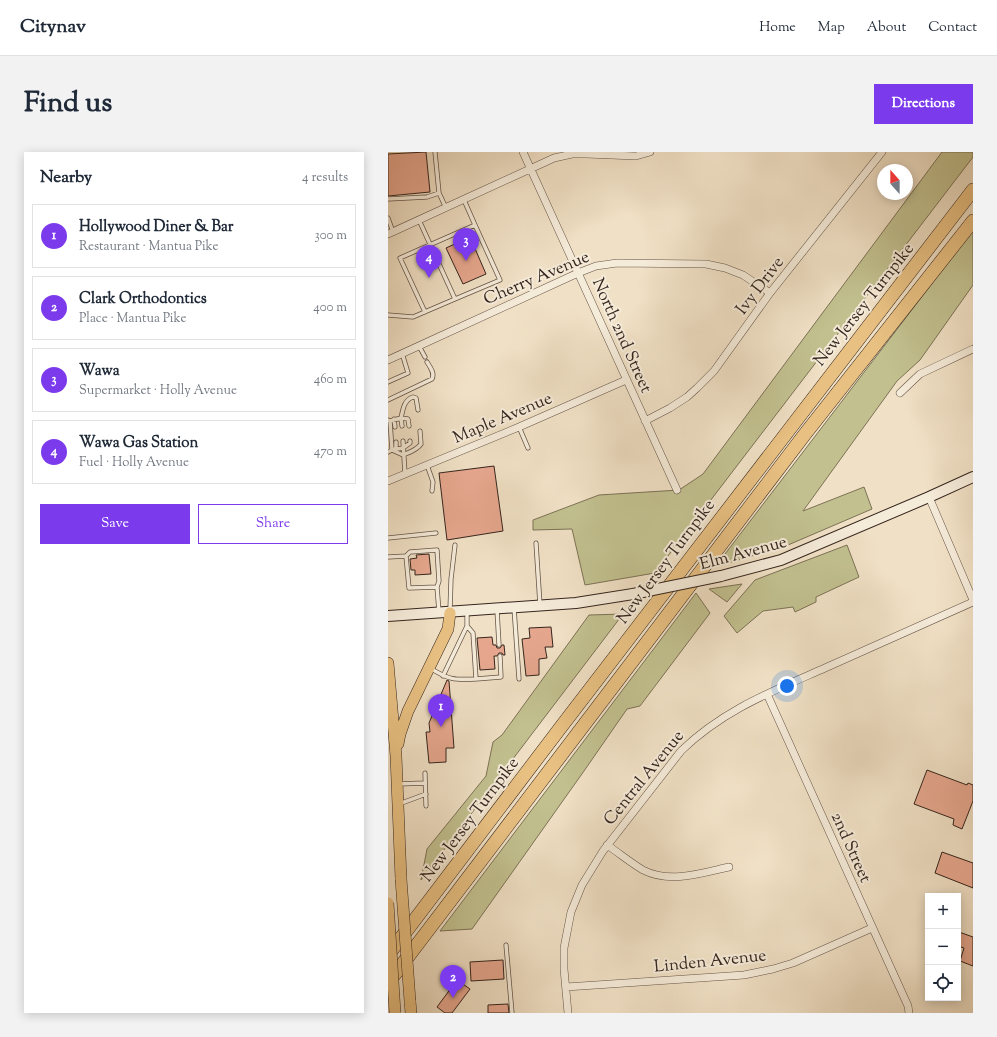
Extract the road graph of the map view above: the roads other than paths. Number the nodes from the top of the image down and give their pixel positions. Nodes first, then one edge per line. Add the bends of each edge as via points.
1 (435, 152) edge
2 (523, 152) edge
3 (650, 152) edge
4 (882, 152) edge
5 (531, 170) junction
6 (973, 190) edge
7 (439, 193) junction
8 (388, 199) edge
9 (464, 200) junction
10 (446, 208) junction
11 (388, 218) edge
12 (419, 220) junction
13 (973, 221) edge
14 (475, 225) junction
15 (391, 233) edge
16 (430, 245) junction
17 (578, 273) junction
18 (770, 293) junction
19 (455, 299) junction
20 (424, 312) junction
21 (388, 315) edge
22 (419, 346) junction
23 (973, 350) edge
24 (402, 353) junction
25 (425, 357) dead end
26 (388, 360) edge
27 (427, 362) dead end
28 (626, 380) junction
29 (388, 382) edge
30 (900, 393) dead end
31 (388, 400) edge
32 (418, 410) dead end
33 (401, 418) junction
34 (391, 420) edge
35 (645, 421) junction
36 (402, 426) dead end
37 (409, 426) dead end
38 (519, 426) junction
39 (395, 427) dead end
40 (420, 431) dead end
41 (402, 441) dead end
42 (410, 441) dead end
43 (396, 442) dead end
44 (403, 448) junction
45 (528, 448) dead end
46 (394, 449) junction
47 (388, 452) edge
48 (403, 455) junction
49 (427, 465) junction
50 (405, 474) junction
51 (973, 477) edge
52 (388, 481) edge
53 (677, 490) dead end
54 (432, 491) dead end
55 (929, 497) junction
56 (436, 533) dead end
57 (388, 538) edge
58 (536, 543) dead end
59 (455, 545) dead end
60 (406, 556) junction
61 (388, 557) edge
62 (437, 586) junction
63 (973, 601) edge
64 (540, 606) junction
65 (514, 608) junction
66 (496, 609) junction
67 (467, 612) junction
68 (444, 613) junction
69 (388, 616) edge
70 (467, 626) junction
71 (499, 645) dead end
72 (500, 656) dead end
73 (388, 663) edge
74 (429, 667) junction
75 (443, 676) junction
76 (476, 679) junction
77 (519, 679) dead end
78 (767, 694) junction
79 (396, 756) junction
80 (425, 773) dead end
81 (425, 783) junction
82 (397, 784) junction
83 (426, 794) junction
84 (398, 805) junction
85 (426, 806) dead end
86 (607, 845) junction
87 (729, 867) dead end
88 (388, 903) edge
89 (872, 928) junction
90 (506, 945) dead end
91 (388, 955) edge
92 (388, 983) edge
93 (566, 987) junction
94 (395, 1013) edge
95 (411, 1013) edge
96 (512, 1013) edge
97 (568, 1013) edge
98 (909, 1013) edge

1 - 7 lane
2 - 5 street
3 - 5 street via 636,156 572,154 554,158
4 - 18 street, Ivy Drive
5 - 9 street
5 - 17 street, North 2nd Street
6 - 91 highway, New Jersey Turnpike
7 - 8 lane via 428,197
7 - 10 lane
9 - 10 street
9 - 14 lane
10 - 12 street
11 - 15 lane
12 - 15 street
12 - 16 lane
13 - 92 highway, New Jersey Turnpike via 805,434
14 - 16 lane
14 - 19 lane via 500,280
16 - 19 lane
16 - 20 lane via 400,258
17 - 18 street, Cherry Avenue via 596,266 617,263 706,264 743,275
17 - 22 street, Cherry Avenue
17 - 28 street, North 2nd Street
18 - 35 street, Ivy Drive via 714,371 687,397
19 - 20 lane
20 - 21 lane via 413,317
22 - 24 street, Cherry Avenue
22 - 25 lane
23 - 30 street via 920,374
24 - 26 street, Cherry Avenue
24 - 29 lane via 408,373
27 - 31 lane via 433,374 432,379
28 - 35 street, North 2nd Street
28 - 38 street, Maple Avenue
32 - 33 lane via 416,398 408,398
33 - 34 lane
33 - 36 lane
33 - 37 lane via 408,419
34 - 39 lane
34 - 46 lane
35 - 53 street, North 2nd Street
38 - 45 lane
38 - 49 street, Maple Avenue
40 - 48 lane via 421,444
41 - 44 lane
42 - 44 lane
43 - 46 lane
44 - 46 lane
44 - 48 lane
46 - 47 lane
46 - 48 lane
48 - 50 lane
49 - 50 street, Maple Avenue
49 - 54 lane via 433,482
50 - 52 street, Maple Avenue
51 - 55 main road, Elm Avenue
55 - 63 street
55 - 64 main road, Elm Avenue, bridge via 781,560 721,576 633,594 590,602
56 - 57 lane
58 - 64 lane
59 - 68 lane
60 - 61 lane
60 - 62 lane via 409,588
60 - 62 lane via 410,552 437,550
62 - 68 lane
63 - 78 street, Central Avenue
64 - 65 main road, Elm Avenue
65 - 66 main road, Elm Avenue
65 - 77 lane
66 - 67 main road, Elm Avenue
66 - 71 lane
67 - 68 main road, Elm Avenue
67 - 70 lane
68 - 69 main road, Elm Avenue
68 - 74 main road via 448,629
70 - 75 lane
70 - 76 lane via 473,633
72 - 76 lane via 501,677
73 - 79 main road
74 - 75 lane
74 - 79 main road via 408,711
75 - 76 lane via 458,680
78 - 86 street, Central Avenue via 726,715 694,738
78 - 89 street, 2nd Street
79 - 82 main road
80 - 81 lane
81 - 82 lane
81 - 83 lane
82 - 84 main road
83 - 84 lane
83 - 85 lane
84 - 95 main road, bridge
86 - 87 street via 643,870 657,875 678,877
86 - 93 street, Central Avenue via 582,885 571,912 564,948
88 - 94 main road, bridge
89 - 93 street, Linden Avenue via 773,970 744,975
89 - 98 street, 2nd Street
90 - 96 lane
93 - 97 street, Central Avenue

